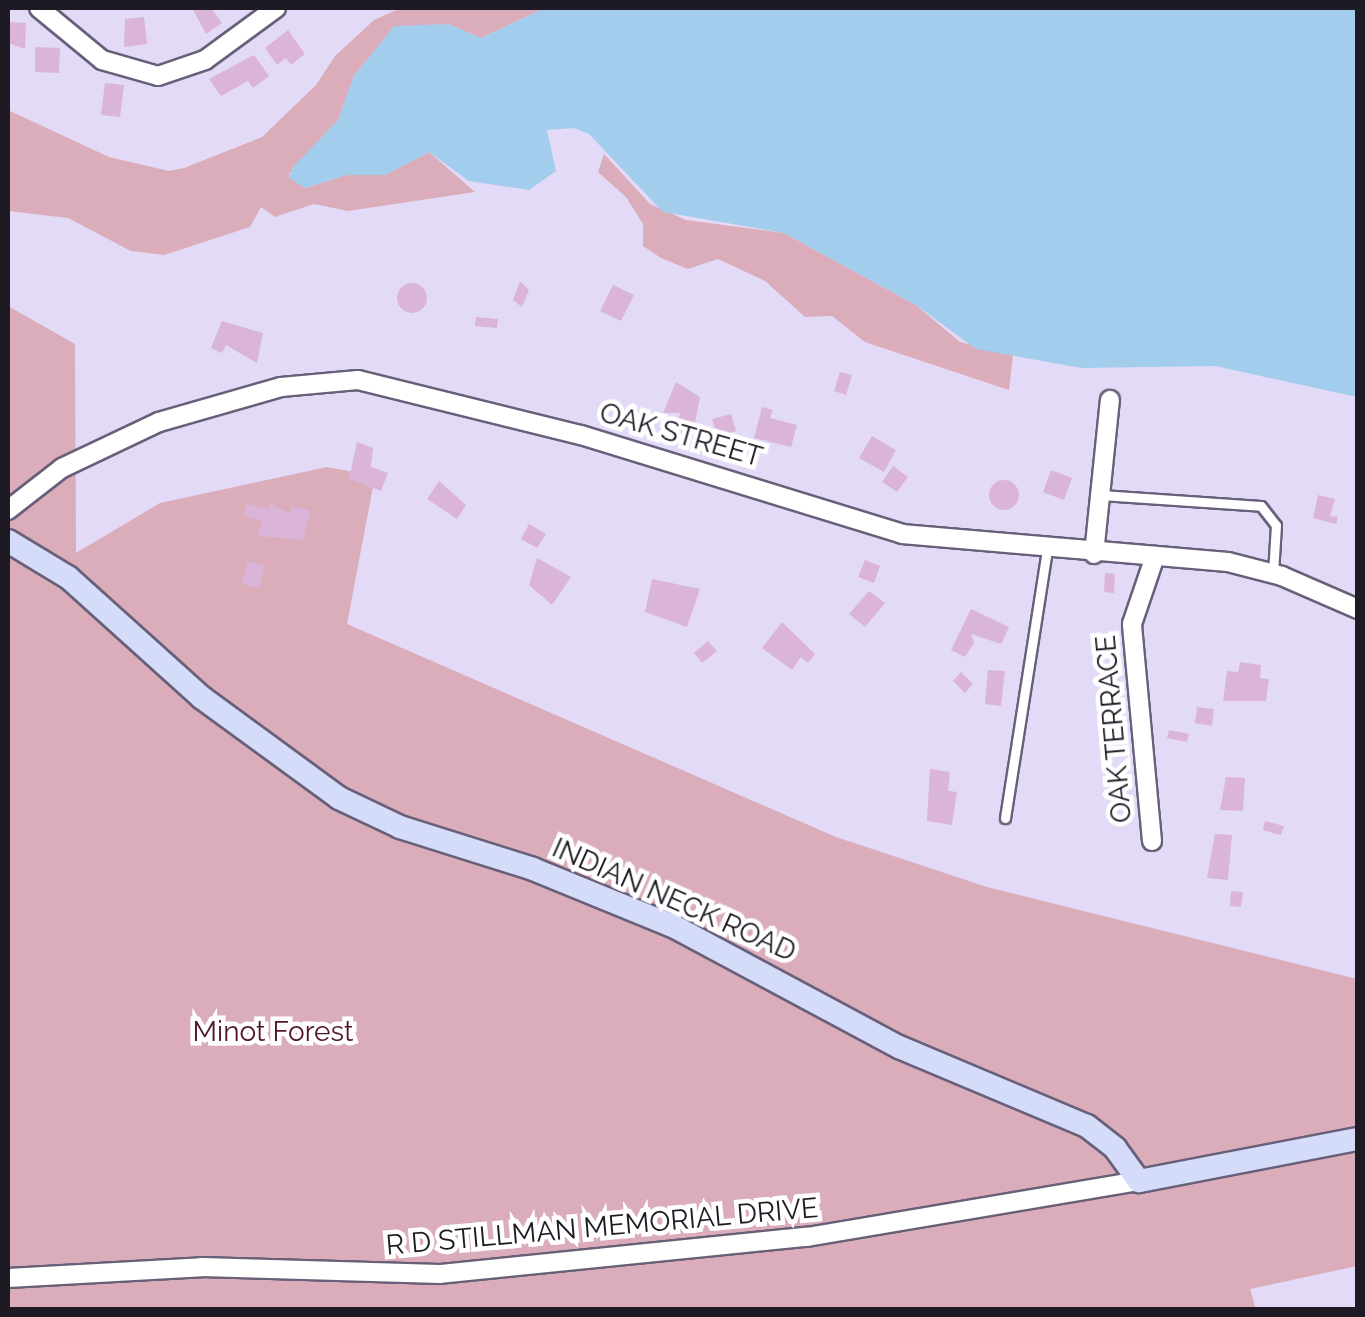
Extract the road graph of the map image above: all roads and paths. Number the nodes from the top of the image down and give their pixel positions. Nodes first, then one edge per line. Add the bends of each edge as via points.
1 (39, 8) edge
2 (276, 8) edge
3 (1110, 400) dead end
4 (1101, 496) junction
5 (8, 510) edge
6 (8, 541) edge
7 (1047, 551) junction
8 (1094, 554) junction
9 (1155, 556) junction
10 (1272, 573) junction
11 (1358, 610) edge
12 (1005, 818) dead end
13 (1152, 840) dead end
14 (1358, 1139) edge
15 (1138, 1181) junction
16 (8, 1278) edge

1 - 2 street via 102,60 158,76 205,60
3 - 4 street
4 - 8 street
4 - 10 lane via 1260,506 1276,525
5 - 7 street, OAK STREET via 51,475 131,432 281,387 358,380 600,440 902,534
6 - 15 street, INDIAN NECK ROAD via 68,578 201,697 339,798 400,827 533,869 673,926 899,1047 1086,1126 1115,1148
7 - 8 street, OAK STREET
7 - 12 lane
8 - 9 street, OAK STREET
9 - 10 street, OAK STREET
9 - 13 street, OAK TERRACE via 1132,624
10 - 11 street, OAK STREET
14 - 15 street
15 - 16 street, R D STILLMAN MEMORIAL DRIVE via 807,1237 440,1274 185,1267

